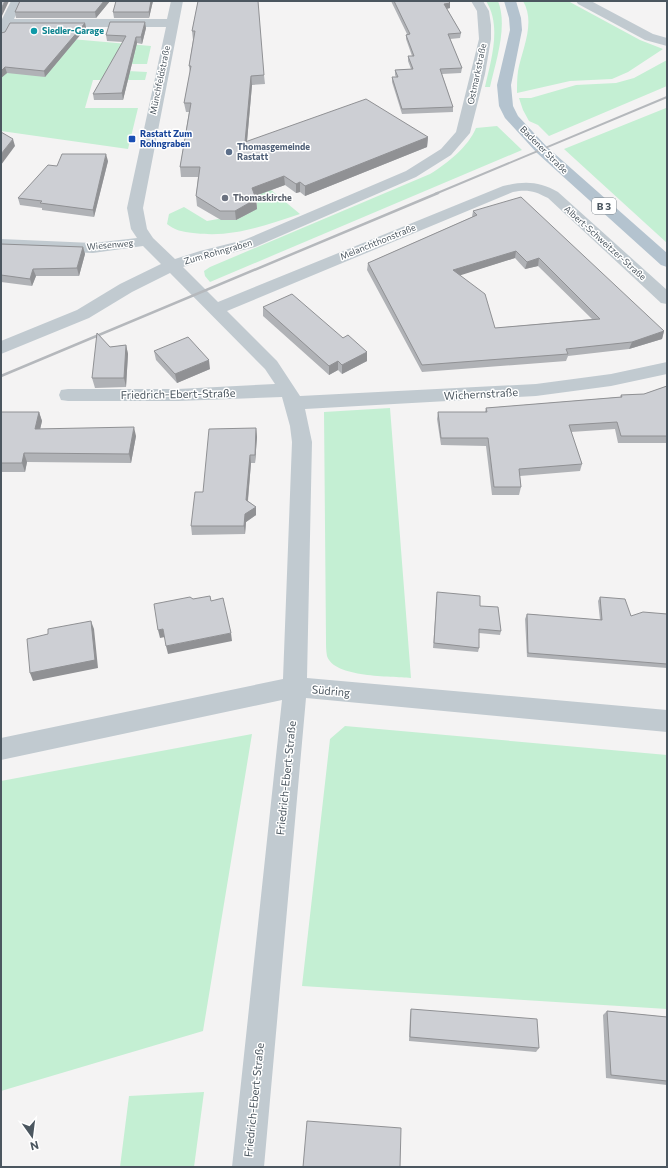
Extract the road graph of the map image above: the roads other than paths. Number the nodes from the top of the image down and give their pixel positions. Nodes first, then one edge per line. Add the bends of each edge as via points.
1 (17, 1) edge
2 (177, 1) edge
3 (477, 1) edge
4 (510, 1) edge
5 (582, 1) edge
6 (173, 22) junction
7 (7, 23) junction
8 (1, 35) edge
9 (667, 42) edge
10 (466, 124) joint
11 (542, 189) joint
12 (147, 241) junction
13 (1, 244) edge
14 (667, 262) edge
15 (171, 266) junction
16 (667, 299) edge
17 (215, 309) junction
18 (1, 348) edge
19 (667, 368) edge
20 (68, 395) dead end
21 (291, 396) junction
22 (295, 687) junction
23 (667, 721) edge
24 (1, 749) edge
25 (248, 1167) edge

1 - 7 street
2 - 6 street, Münchfeldstraße
3 - 10 street, Ostmarkstraße via 485,25 485,39
4 - 14 main road, Badener Straße / B 3 via 516,30 504,85 506,106 512,118 542,150
5 - 9 street via 649,37
6 - 7 street
6 - 12 street, Münchfeldstraße via 135,208 139,230
7 - 8 street
10 - 15 street, Zum Rohngraben via 459,138 446,152 411,174 249,244 206,254
11 - 16 street, Albert-Schweitzer-Straße via 553,195
11 - 17 street, Melanchthonstraße via 533,185 508,189
12 - 13 street, Wiesenweg via 93,248
12 - 15 street, Münchfeldstraße
15 - 17 street, Friedrich-Ebert-Straße
15 - 18 street, Zum Rohngraben via 126,288 83,314
17 - 21 street, Friedrich-Ebert-Straße via 271,365
19 - 21 street, Wichernstraße via 611,380 536,390
20 - 21 street, Friedrich-Ebert-Straße
21 - 22 street, Friedrich-Ebert-Straße via 302,442
22 - 23 street, Südring
22 - 24 street, Südring
22 - 25 street, Friedrich-Ebert-Straße

